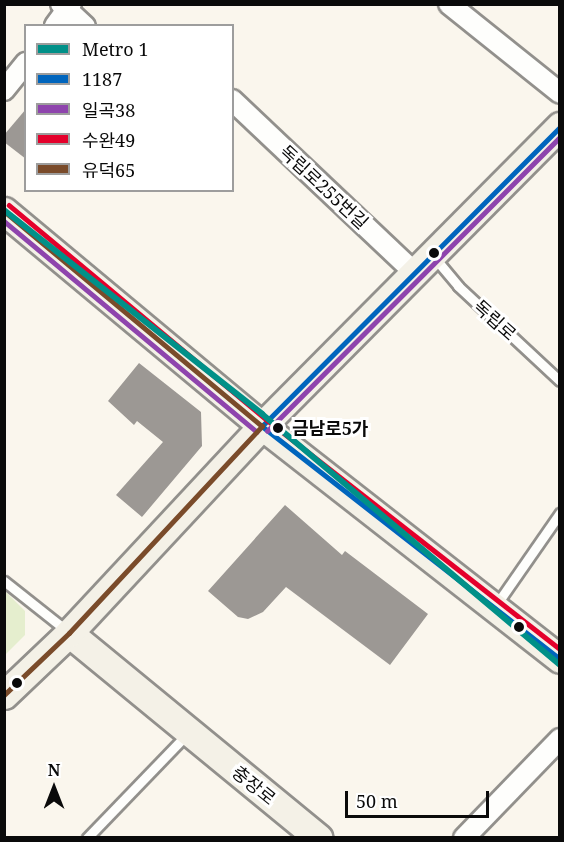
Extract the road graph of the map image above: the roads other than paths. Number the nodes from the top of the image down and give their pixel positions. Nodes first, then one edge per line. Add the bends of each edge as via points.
1 (449, 4) edge
2 (63, 11) edge
3 (82, 24) edge
4 (24, 65) edge
5 (4, 90) edge
6 (560, 93) edge
7 (234, 102) edge
8 (560, 126) edge
9 (4, 211) edge
10 (424, 264) junction
11 (560, 381) edge
12 (262, 426) junction
13 (560, 513) edge
14 (4, 581) edge
15 (494, 608) junction
16 (69, 633) junction
17 (560, 659) edge
18 (4, 695) edge
19 (189, 732) junction
20 (560, 739) edge
21 (87, 837) edge
22 (319, 837) edge
23 (464, 837) edge

1 - 6 street
2 - 3 street
4 - 5 street
7 - 10 street, 독립로255번길
8 - 10 street
9 - 12 street
10 - 11 lane, 독립로 via 458,286
10 - 12 street
12 - 15 street
12 - 16 street
13 - 15 lane
14 - 16 lane
15 - 17 street
16 - 18 street
16 - 19 street, 충장로
19 - 21 lane
19 - 22 street, 충장로
20 - 23 street

